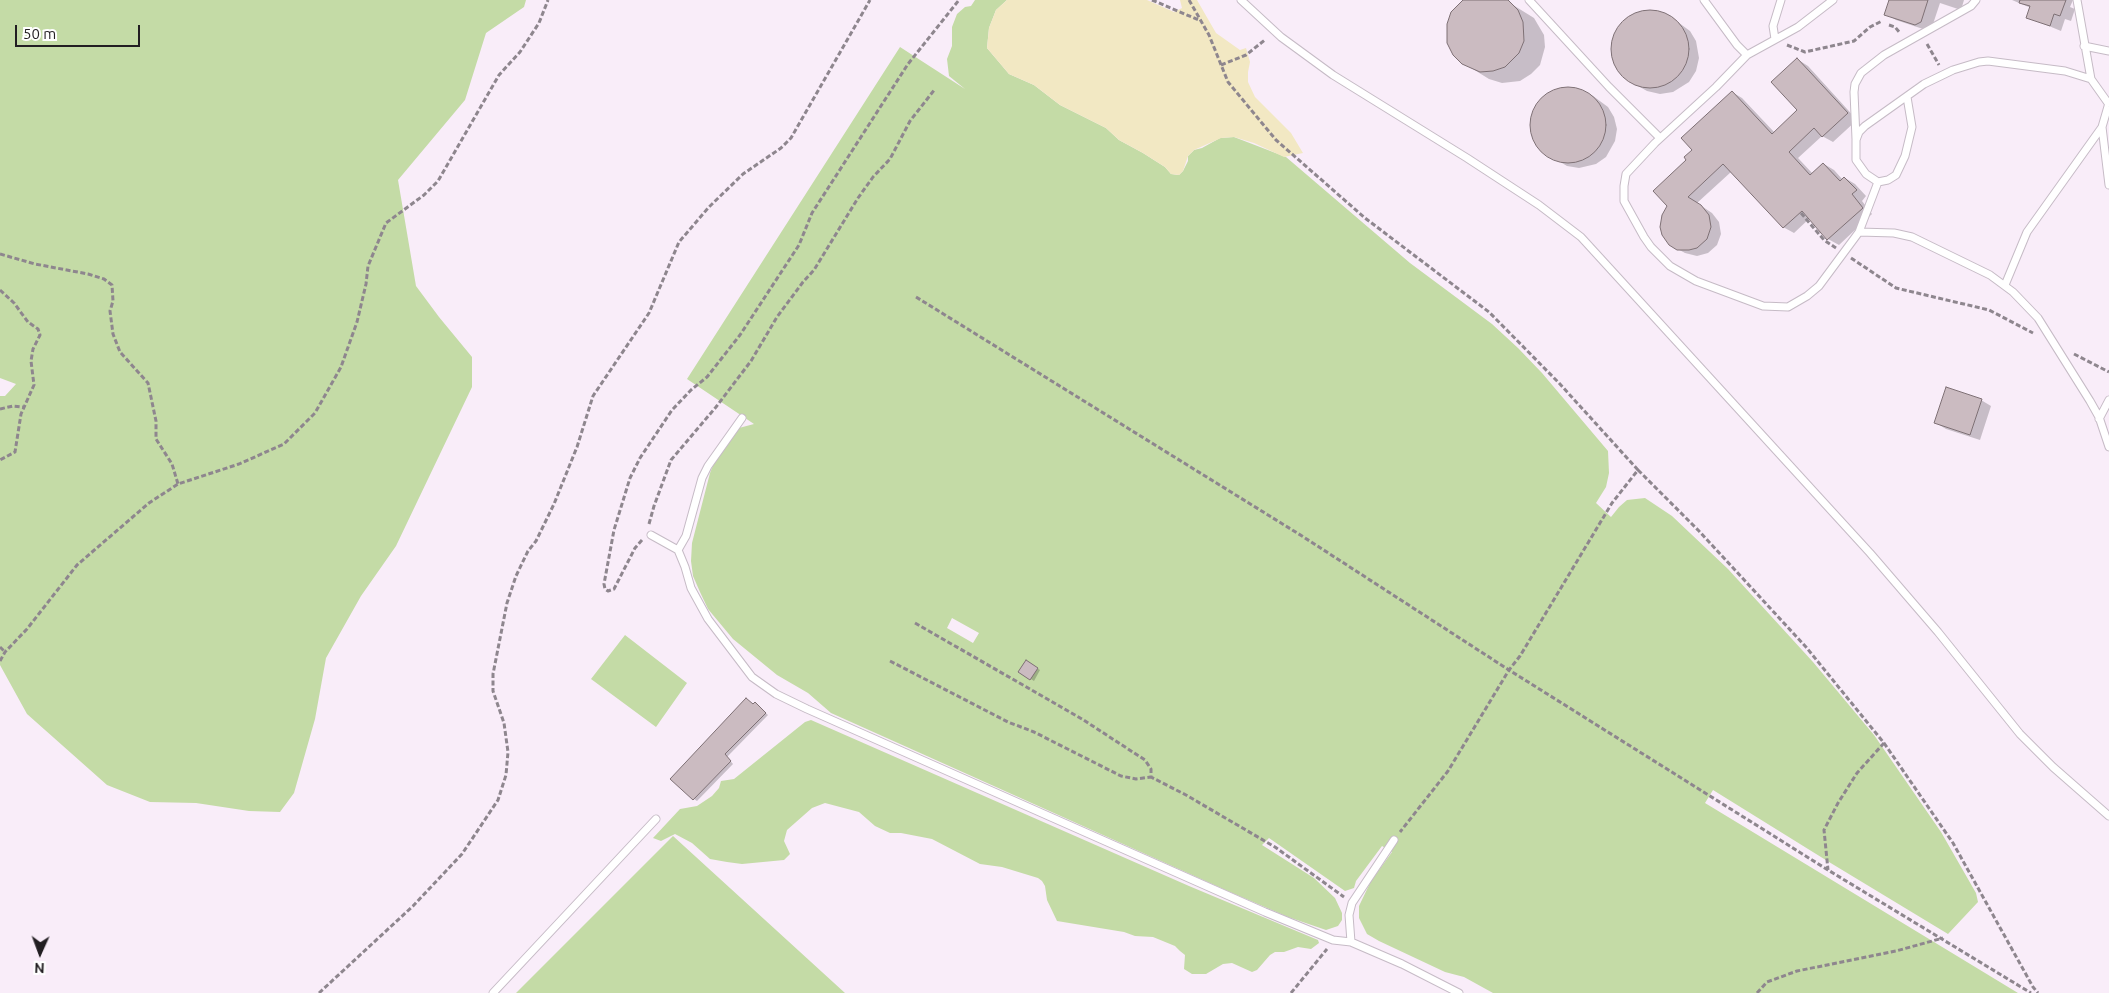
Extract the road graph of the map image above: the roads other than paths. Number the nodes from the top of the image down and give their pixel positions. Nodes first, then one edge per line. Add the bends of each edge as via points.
1 (1241, 0) edge
2 (1529, 0) edge
3 (1704, 0) edge
4 (1781, 0) edge
5 (1833, 0) edge
6 (1976, 0) edge
7 (2077, 0) edge
8 (1775, 38) junction
9 (2084, 46) junction
10 (2109, 51) edge
11 (1746, 55) junction
12 (2091, 79) junction
13 (1907, 97) junction
14 (2108, 103) edge
15 (2102, 127) junction
16 (1660, 138) junction
17 (1856, 140) junction
18 (1878, 182) junction
19 (2109, 185) edge
20 (1859, 232) junction
21 (2004, 285) junction
22 (2109, 400) edge
23 (742, 418) dead end
24 (2099, 419) junction
25 (2109, 447) edge
26 (651, 535) road end
27 (678, 550) junction
28 (2109, 816) edge
29 (656, 819) dead end
30 (1394, 840) road end
31 (1351, 942) junction
32 (493, 993) edge
33 (1459, 993) edge

1 - 28 lane via 1274,31 1333,75 1467,158 1580,237 1870,553 2020,734
2 - 16 lane
3 - 11 lane
4 - 8 lane via 1773,26
5 - 8 lane via 1798,26
6 - 17 lane via 1971,6 1884,55 1861,73 1854,92
7 - 9 lane
8 - 11 lane
9 - 10 lane
9 - 12 lane
11 - 16 lane
12 - 13 lane via 2047,67 1988,61 1937,77
12 - 14 lane
13 - 17 lane via 1865,126
13 - 18 lane via 1912,131 1905,156 1896,175
14 - 15 lane
15 - 19 lane
15 - 21 lane via 2027,232
16 - 20 lane via 1629,169 1623,196 1644,237 1676,271 1696,281 1763,306 1780,308 1794,304 1819,286
17 - 18 lane via 1856,160 1866,174
18 - 20 lane
20 - 21 lane via 1907,235
21 - 24 lane via 2027,304
22 - 24 lane
23 - 27 lane via 702,478 686,536
24 - 25 lane
26 - 27 lane
27 - 31 lane via 691,588 708,619 752,677 776,694 1265,912 1333,940
29 - 32 lane
30 - 31 lane via 1352,903 1348,915
31 - 33 lane

